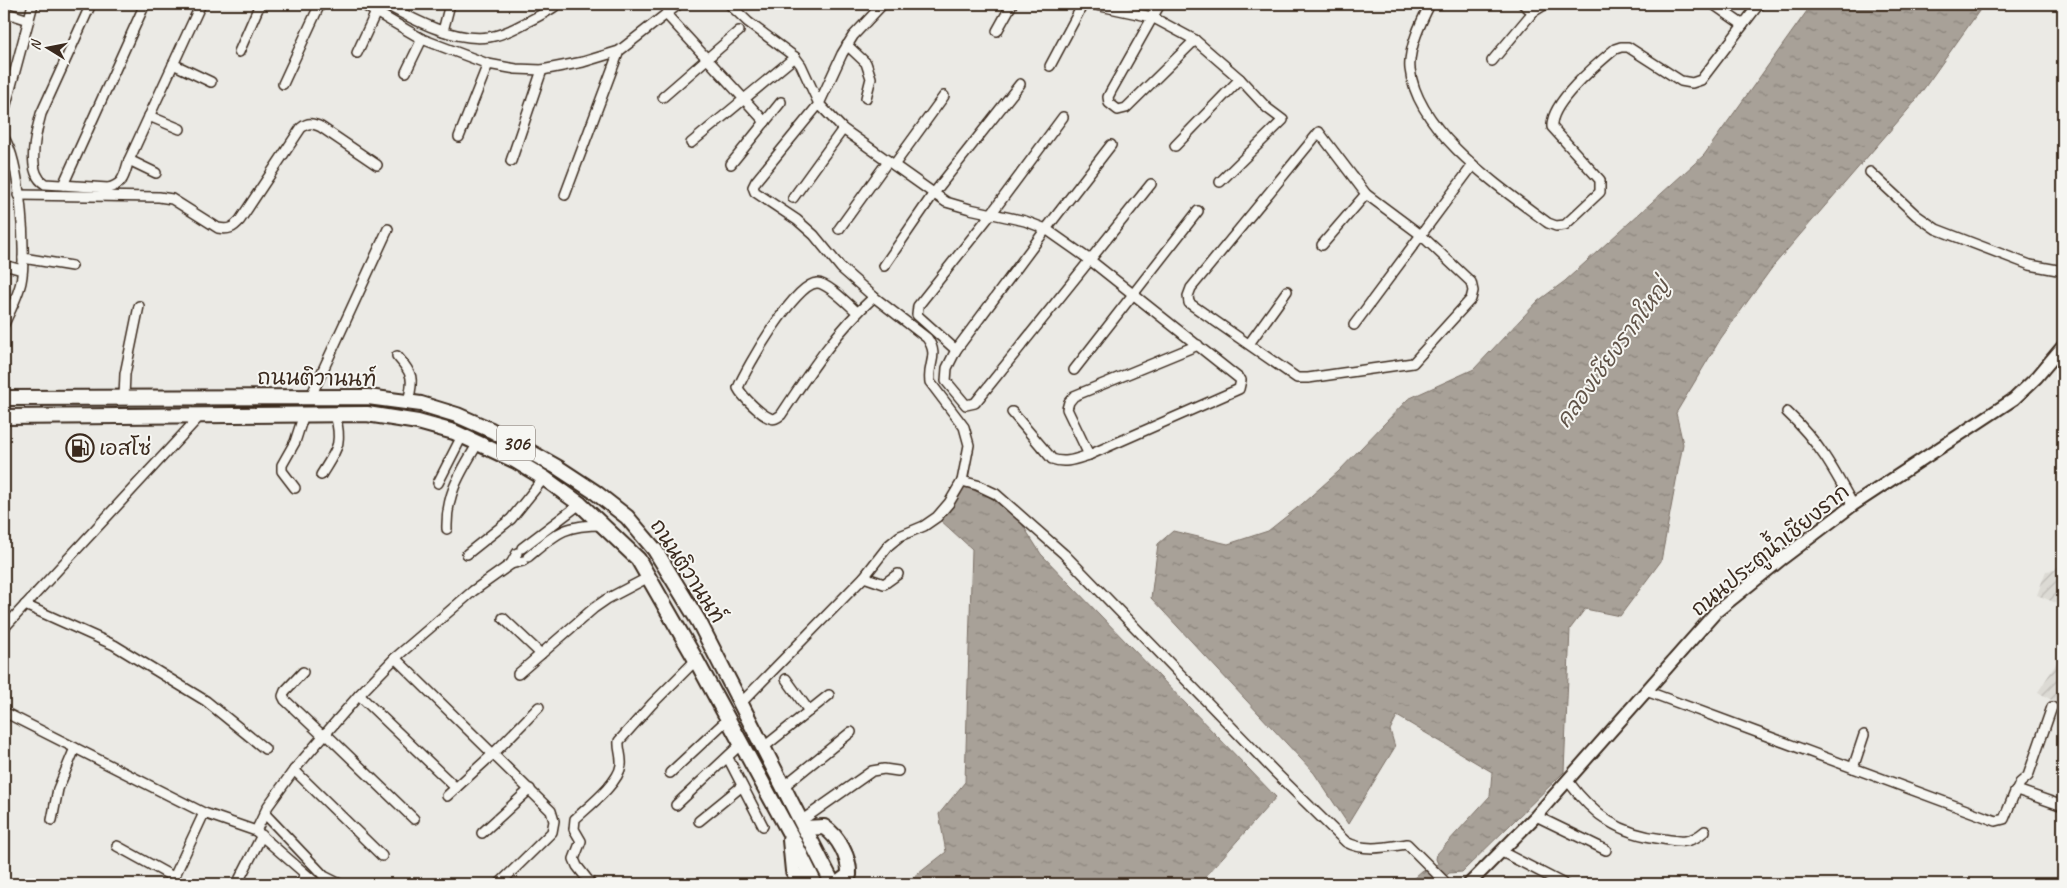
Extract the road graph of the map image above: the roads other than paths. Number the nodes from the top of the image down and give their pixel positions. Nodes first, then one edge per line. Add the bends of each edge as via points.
1 (33, 4) edge
2 (90, 4) edge
3 (145, 4) edge
4 (201, 4) edge
5 (260, 4) edge
6 (320, 4) edge
7 (362, 4) edge
8 (385, 4) edge
9 (450, 4) edge
10 (558, 4) edge
11 (679, 4) edge
12 (729, 4) edge
13 (883, 4) edge
14 (1012, 4) edge
15 (1083, 4) edge
16 (1090, 4) edge
17 (1160, 4) edge
18 (1430, 4) edge
19 (1523, 4) edge
20 (1546, 4) edge
21 (1713, 4) edge
22 (1759, 4) edge
23 (4, 12) edge
24 (376, 12) junction
25 (1533, 12) junction
26 (666, 14) junction
27 (1152, 17) junction
28 (29, 20) junction
29 (1743, 25) junction
30 (443, 31) junction
31 (739, 31) dead end
32 (997, 31) dead end
33 (422, 39) junction
34 (1195, 40) junction
35 (847, 45) junction
36 (239, 52) dead end
37 (619, 52) junction
38 (357, 53) dead end
39 (795, 57) junction
40 (706, 59) junction
41 (1492, 61) dead end
42 (173, 64) junction
43 (488, 64) junction
44 (1050, 66) dead end
45 (542, 70) junction
46 (406, 72) dead end
47 (1240, 79) junction
48 (211, 82) dead end
49 (283, 84) dead end
50 (1020, 84) dead end
51 (944, 96) dead end
52 (663, 97) dead end
53 (866, 98) dead end
54 (742, 100) junction
55 (781, 102) dead end
56 (818, 104) junction
57 (4, 112) edge
58 (149, 116) junction
59 (1063, 117) dead end
60 (765, 122) junction
61 (180, 129) dead end
62 (843, 129) junction
63 (459, 137) dead end
64 (4, 138) edge
65 (691, 142) dead end
66 (1111, 145) dead end
67 (1175, 146) dead end
68 (129, 160) junction
69 (511, 161) dead end
70 (891, 163) junction
71 (731, 164) dead end
72 (377, 165) dead end
73 (1473, 165) junction
74 (1870, 172) dead end
75 (156, 173) dead end
76 (1220, 182) dead end
77 (1151, 184) dead end
78 (63, 185) junction
79 (934, 193) junction
80 (565, 194) dead end
81 (1366, 194) junction
82 (18, 195) junction
83 (793, 198) dead end
84 (1198, 211) dead end
85 (991, 214) junction
86 (388, 229) dead end
87 (1046, 229) junction
88 (839, 230) dead end
89 (1421, 235) junction
90 (1322, 245) dead end
91 (23, 258) junction
92 (1090, 260) junction
93 (4, 265) edge
94 (72, 266) dead end
95 (884, 266) dead end
96 (22, 270) junction
97 (2063, 271) edge
98 (1287, 291) dead end
99 (1134, 294) junction
100 (874, 297) junction
101 (139, 306) dead end
102 (857, 312) junction
103 (4, 324) edge
104 (1354, 325) dead end
105 (1249, 344) junction
106 (1198, 345) junction
107 (2063, 346) edge
108 (956, 350) junction
109 (397, 356) dead end
110 (1074, 370) dead end
111 (311, 396) junction
112 (124, 397) junction
113 (4, 398) edge
114 (408, 402) junction
115 (1012, 412) dead end
116 (1787, 412) dead end
117 (304, 414) junction
118 (335, 414) junction
119 (200, 416) junction
120 (4, 417) edge
121 (462, 436) junction
122 (478, 443) junction
123 (1089, 455) junction
124 (320, 475) dead end
125 (544, 478) junction
126 (962, 481) junction
127 (438, 483) dead end
128 (295, 488) dead end
129 (580, 504) junction
130 (1853, 504) junction
131 (604, 525) junction
132 (447, 529) dead end
133 (540, 534) junction
134 (546, 542) junction
135 (467, 554) dead end
136 (510, 564) junction
137 (898, 574) dead end
138 (864, 577) junction
139 (650, 578) junction
140 (25, 605) junction
141 (503, 618) dead end
142 (4, 628) edge
143 (541, 654) junction
144 (395, 658) junction
145 (696, 660) junction
146 (303, 672) dead end
147 (518, 674) dead end
148 (786, 679) dead end
149 (1646, 691) junction
150 (359, 695) junction
151 (829, 695) dead end
152 (741, 703) junction
153 (539, 706) dead end
154 (2052, 707) dead end
155 (809, 711) junction
156 (4, 712) edge
157 (728, 719) junction
158 (851, 732) dead end
159 (324, 734) junction
160 (1864, 735) dead end
161 (741, 744) junction
162 (764, 747) junction
163 (75, 748) junction
164 (264, 749) dead end
165 (494, 753) junction
166 (728, 758) junction
167 (1853, 768) junction
168 (294, 770) junction
169 (898, 771) dead end
170 (670, 773) dead end
171 (1568, 781) junction
172 (742, 786) junction
173 (784, 786) junction
174 (456, 788) junction
175 (530, 789) junction
176 (2017, 790) junction
177 (447, 796) dead end
178 (676, 805) dead end
179 (2063, 806) edge
180 (204, 813) junction
181 (265, 814) junction
182 (1536, 816) junction
183 (414, 819) dead end
184 (52, 820) dead end
185 (699, 821) dead end
186 (803, 824) junction
187 (763, 826) dead end
188 (1705, 831) dead end
189 (259, 833) junction
190 (482, 833) dead end
191 (790, 834) junction
192 (116, 846) dead end
193 (1606, 850) dead end
194 (1502, 852) junction
195 (382, 856) dead end
196 (305, 874) junction
197 (173, 881) edge
198 (1445, 882) edge
199 (1475, 882) edge
200 (237, 884) edge
201 (300, 884) edge
202 (317, 884) edge
203 (340, 884) edge
204 (500, 884) edge
205 (591, 884) edge
206 (801, 884) edge
207 (815, 884) edge
208 (833, 884) edge
209 (837, 884) edge
210 (1564, 884) edge

1 - 28 street
2 - 78 street via 36,132 35,174 44,184
3 - 78 street
4 - 42 street
5 - 36 street
6 - 49 street
7 - 24 street
8 - 30 street
9 - 30 street
10 - 30 street via 508,32 489,37
11 - 26 street
12 - 39 street
13 - 35 street
14 - 32 street
15 - 44 street
16 - 27 street
17 - 27 street
18 - 73 street via 1416,33 1410,68 1418,100 1441,132
19 - 25 street
20 - 25 street
21 - 29 street
22 - 29 street
23 - 28 street
24 - 33 street
24 - 38 street
25 - 41 street
26 - 37 street
26 - 40 street
27 - 34 street
27 - 34 street via 1108,97 1109,103 1118,110 1126,108
28 - 57 street
29 - 73 street via 1701,80 1692,83 1681,81 1628,47 1621,47 1576,83 1554,114 1552,127 1600,180 1601,186 1600,192 1565,225 1548,223
31 - 40 street
33 - 43 street
33 - 46 street
34 - 47 street
35 - 53 street via 866,63 872,78
35 - 56 street
37 - 45 street
37 - 80 street
39 - 54 street
39 - 56 street
40 - 52 street
40 - 54 street
42 - 48 street
42 - 58 street
43 - 45 street
43 - 63 street
45 - 69 street
47 - 67 street
47 - 76 street via 1283,120
50 - 79 street
51 - 70 street
54 - 60 street
54 - 65 street
55 - 60 street
56 - 62 street
56 - 100 street via 756,181 755,192 803,225 841,268
58 - 61 street
58 - 68 street
59 - 85 street
60 - 71 street
62 - 70 street
62 - 83 street
64 - 82 street via 10,149
66 - 87 street
68 - 75 street
68 - 78 street via 122,180 116,186
70 - 79 street
70 - 88 street
72 - 82 street via 321,127 306,123 240,220 234,228 226,230 172,199
73 - 89 street
74 - 97 street via 1936,229 2030,265
77 - 92 street
79 - 85 street via 946,202
79 - 95 street
81 - 89 street
81 - 90 street
81 - 105 street via 1319,132 1191,288 1189,303
82 - 91 street
84 - 99 street
85 - 87 street
85 - 108 street via 916,310 917,315
86 - 111 street
87 - 92 street
87 - 108 street
89 - 104 street
89 - 105 street via 1471,282 1473,291 1471,299 1413,363 1297,378
91 - 94 street
91 - 96 street
92 - 99 street
92 - 108 street via 971,405 966,405 946,381 947,368
93 - 96 street
96 - 103 street via 17,295
98 - 105 street
99 - 106 street
99 - 110 street
100 - 102 street
100 - 126 street via 933,346 930,382 964,427 968,445
101 - 112 street via 124,374
102 - 102 street via 824,351 781,416 769,418 741,395 738,388 762,342 810,285 825,285
106 - 123 street via 1074,396 1068,409
106 - 123 street via 1241,380 1239,389
107 - 130 street, ถนนประตูน้ำเชียงราก via 2014,398
109 - 114 street via 410,372 412,380
111 - 112 main road, ถนนติวานนท์ / 306
111 - 114 main road, ถนนติวานนท์ / 306 via 368,397
112 - 113 main road, ถนนติวานนท์ / 306
114 - 152 main road, ถนนติวานนท์ / 306 via 457,415 491,430 557,467 627,517 674,579
115 - 123 street via 1052,459 1068,462
116 - 130 street via 1826,456
117 - 118 main road, ถนนติวานนท์ / 306
117 - 119 main road, ถนนติวานนท์ / 306
117 - 128 street via 295,442 282,465 282,471
118 - 121 main road, ถนนติวานนท์ / 306 via 367,414 418,422
118 - 124 street via 339,441
119 - 120 main road, ถนนติวานนท์ / 306
119 - 140 street
121 - 122 main road, ถนนติวานนท์ / 306
121 - 127 street
122 - 125 main road, ถนนติวานนท์ / 306
122 - 132 street via 454,486 447,513
125 - 129 main road, ถนนติวานนท์ / 306
125 - 135 street via 511,519
126 - 138 street via 936,517 889,545
126 - 198 street via 996,494 1064,554 1346,842 1356,848 1407,844
129 - 131 main road, ถนนติวานนท์ / 306
129 - 133 street
130 - 149 street, ถนนประตูน้ำเชียงราก via 1716,612
131 - 134 street via 570,527
131 - 139 main road, ถนนติวานนท์ / 306 via 638,559
133 - 134 street
133 - 136 street via 519,550
134 - 136 street via 526,559
136 - 144 street via 473,591
137 - 138 street via 884,584
138 - 152 street
139 - 143 street via 601,604
139 - 145 main road, ถนนติวานนท์ / 306
140 - 142 street
140 - 164 street via 114,645 206,701
141 - 143 street
143 - 147 street
144 - 150 street
144 - 165 street
145 - 157 main road, ถนนติวานนท์ / 306
145 - 205 street via 619,741 621,770 575,819 574,829 581,841 574,859
146 - 159 street via 283,696
148 - 155 street
149 - 167 street
149 - 171 street, ถนนประตูน้ำเชียงราก
150 - 159 street
150 - 174 street
151 - 155 street
152 - 162 main road, ถนนติวานนท์ / 306
153 - 165 street
154 - 176 street via 2028,776
155 - 162 street
156 - 163 street
157 - 161 main road, ถนนติวานนท์ / 306
157 - 170 street
158 - 173 street
159 - 168 street
159 - 183 street
160 - 167 street
161 - 166 street
161 - 191 main road, ถนนติวานนท์ / 306
162 - 173 main road, ถนนติวานนท์ / 306
163 - 180 street
163 - 184 street via 58,789
165 - 174 street
165 - 175 street
166 - 172 street
166 - 178 street
167 - 176 street via 1999,822 2004,819
168 - 181 street
168 - 195 street
169 - 186 street via 872,771
171 - 182 street, ถนนประตูน้ำเชียงราก
171 - 188 street via 1583,802 1612,825 1630,833 1688,842
172 - 185 street
172 - 187 street
173 - 186 main road, ถนนติวานนท์ / 306
174 - 177 street
175 - 190 street
175 - 204 street via 551,811 554,821 552,832
176 - 179 street
180 - 189 street
180 - 197 street
181 - 189 street
181 - 203 street via 324,876
182 - 193 street
182 - 194 street, ถนนประตูน้ำเชียงราก
186 - 208 main road, ถนนติวานนท์ / 306
186 - 209 main road via 824,827 837,839 849,867 849,875
189 - 196 street
189 - 200 street
191 - 206 main road via 793,871
191 - 207 main road, ถนนติวานนท์ / 306
192 - 197 street
194 - 199 street, ถนนประตูน้ำเชียงราก
194 - 210 street
196 - 201 street
196 - 202 street

